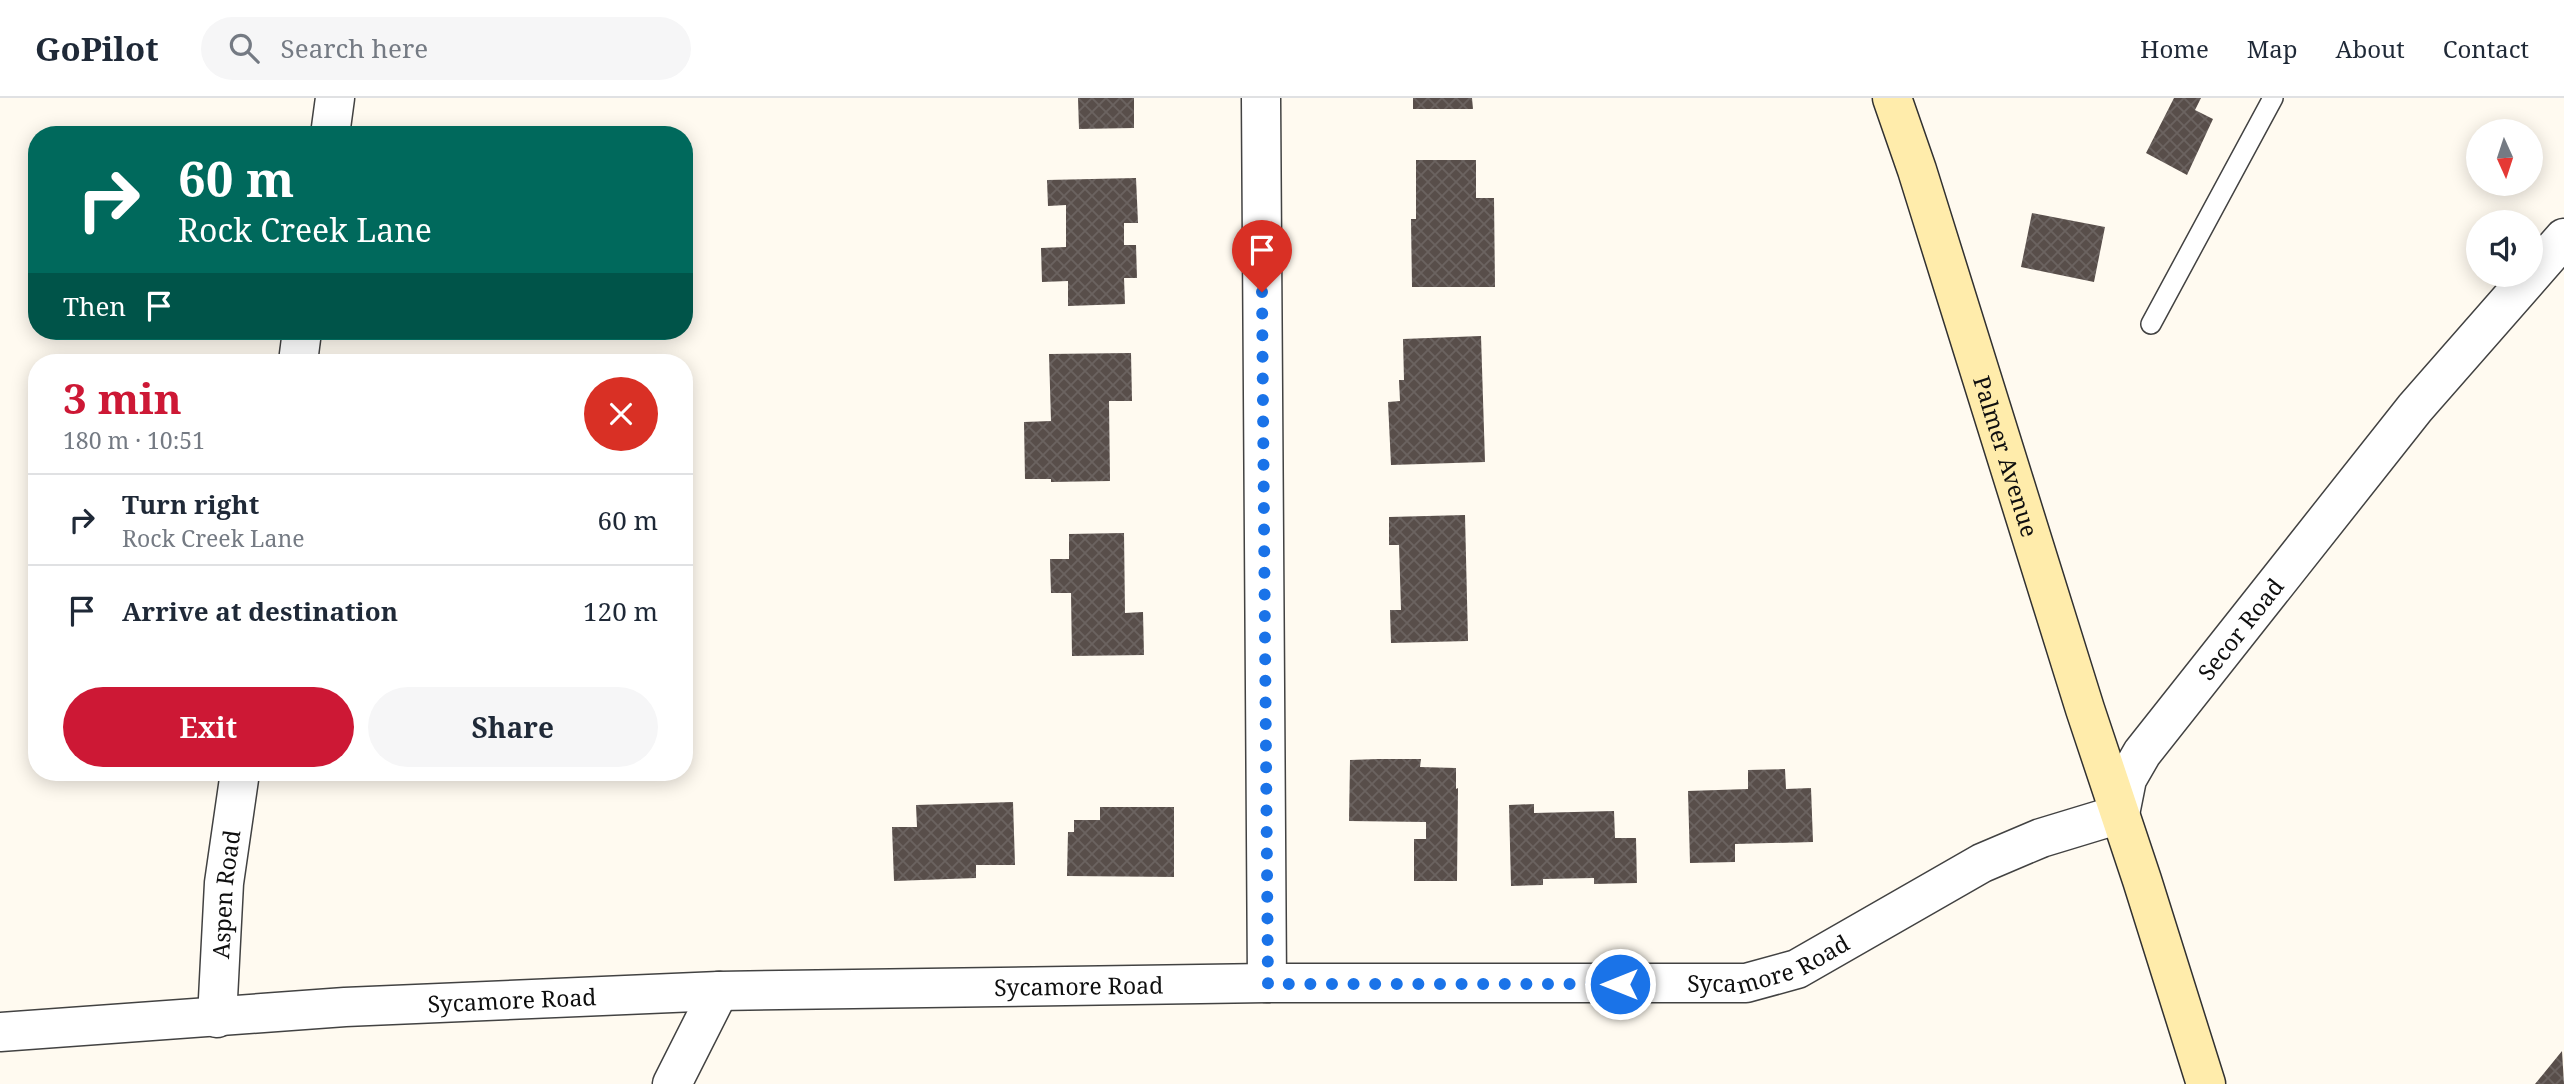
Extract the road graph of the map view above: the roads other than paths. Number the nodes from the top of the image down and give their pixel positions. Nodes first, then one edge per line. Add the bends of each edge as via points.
1 (335, 98) edge
2 (1261, 98) edge
3 (1892, 98) edge
4 (2273, 98) edge
5 (331, 126) edge
6 (2564, 238) edge
7 (2151, 324) dead end
8 (239, 781) edge
9 (2120, 814) junction
10 (1268, 984) junction
11 (719, 991) junction
12 (216, 1018) junction
13 (0, 1032) edge
14 (672, 1084) edge
15 (2206, 1084) edge

1 - 5 street
2 - 10 street
3 - 9 main road, Palmer Avenue
4 - 7 lane
6 - 9 street, Secor Road via 2416,408 2142,753 2127,779
8 - 12 street, Aspen Road via 224,883
9 - 10 street, Sycamore Road via 2041,838 1982,863 1797,969 1746,984
9 - 15 main road, Secor Road
10 - 11 street, Sycamore Road
11 - 12 street, Sycamore Road via 345,1007
11 - 14 street
12 - 13 street, Sycamore Road

